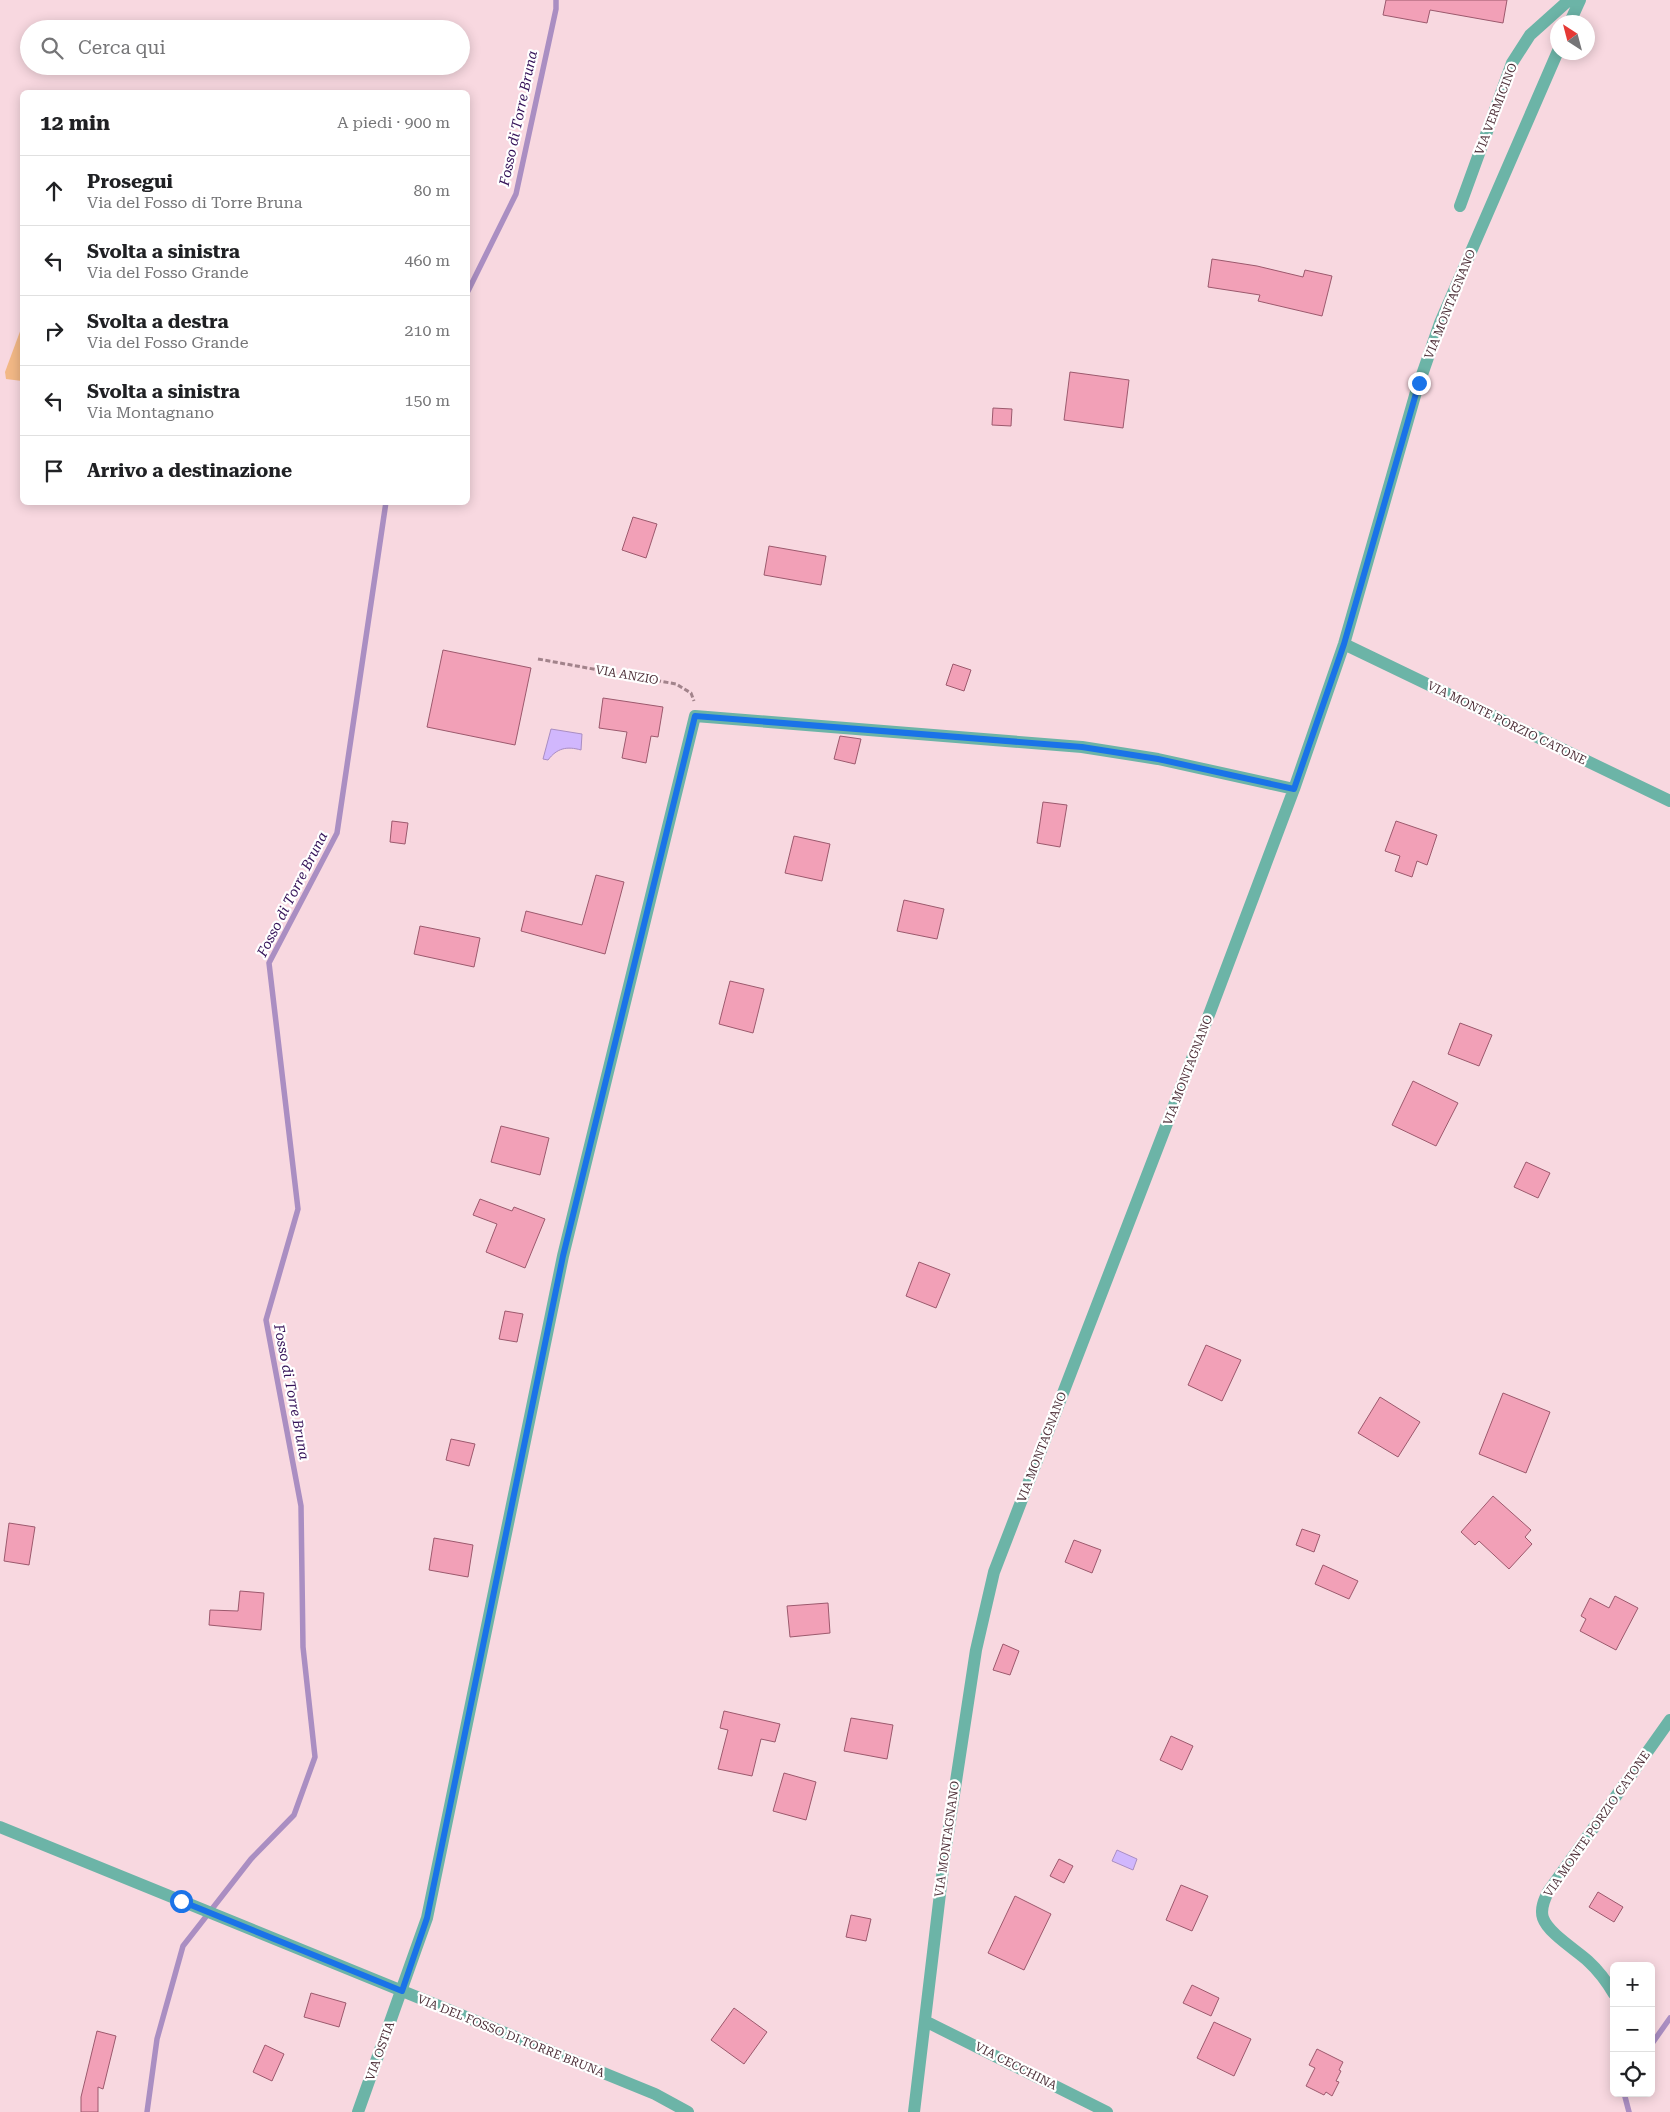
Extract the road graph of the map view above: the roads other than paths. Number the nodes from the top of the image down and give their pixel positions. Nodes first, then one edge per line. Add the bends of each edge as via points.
1 (1569, 0) edge
2 (1580, 0) edge
3 (1573, 15) edge
4 (1554, 60) edge
5 (1460, 206) dead end
6 (1344, 644) junction
7 (1294, 789) junction
8 (1670, 801) edge
9 (1670, 1720) edge
10 (0, 1827) edge
11 (1610, 1988) edge
12 (402, 1991) junction
13 (925, 2021) junction
14 (358, 2112) edge
15 (688, 2112) edge
16 (914, 2112) edge
17 (1107, 2112) edge

1 - 5 street, VIA VERMICINO via 1530,36 1512,63
2 - 3 street
4 - 6 street, VIA MONTAGNANO via 1431,349
6 - 7 street, VIA MONTAGNANO
6 - 8 street, VIA MONTE PORZIO CATONE
7 - 12 street, VIA OSTIA via 1158,759 1082,747 695,710 563,1256 427,1918
7 - 13 street, VIA MONTAGNANO via 994,1572 976,1650 940,1884
9 - 11 street, VIA MONTE PORZIO CATONE via 1548,1892 1542,1907 1542,1917 1549,1928 1590,1962
10 - 12 street, VIA DEL FOSSO DI TORRE BRUNA
12 - 14 street, VIA OSTIA
12 - 15 street, VIA DEL FOSSO DI TORRE BRUNA via 655,2094
13 - 16 street, VIA MONTAGNANO
13 - 17 street, VIA CECCHINA

